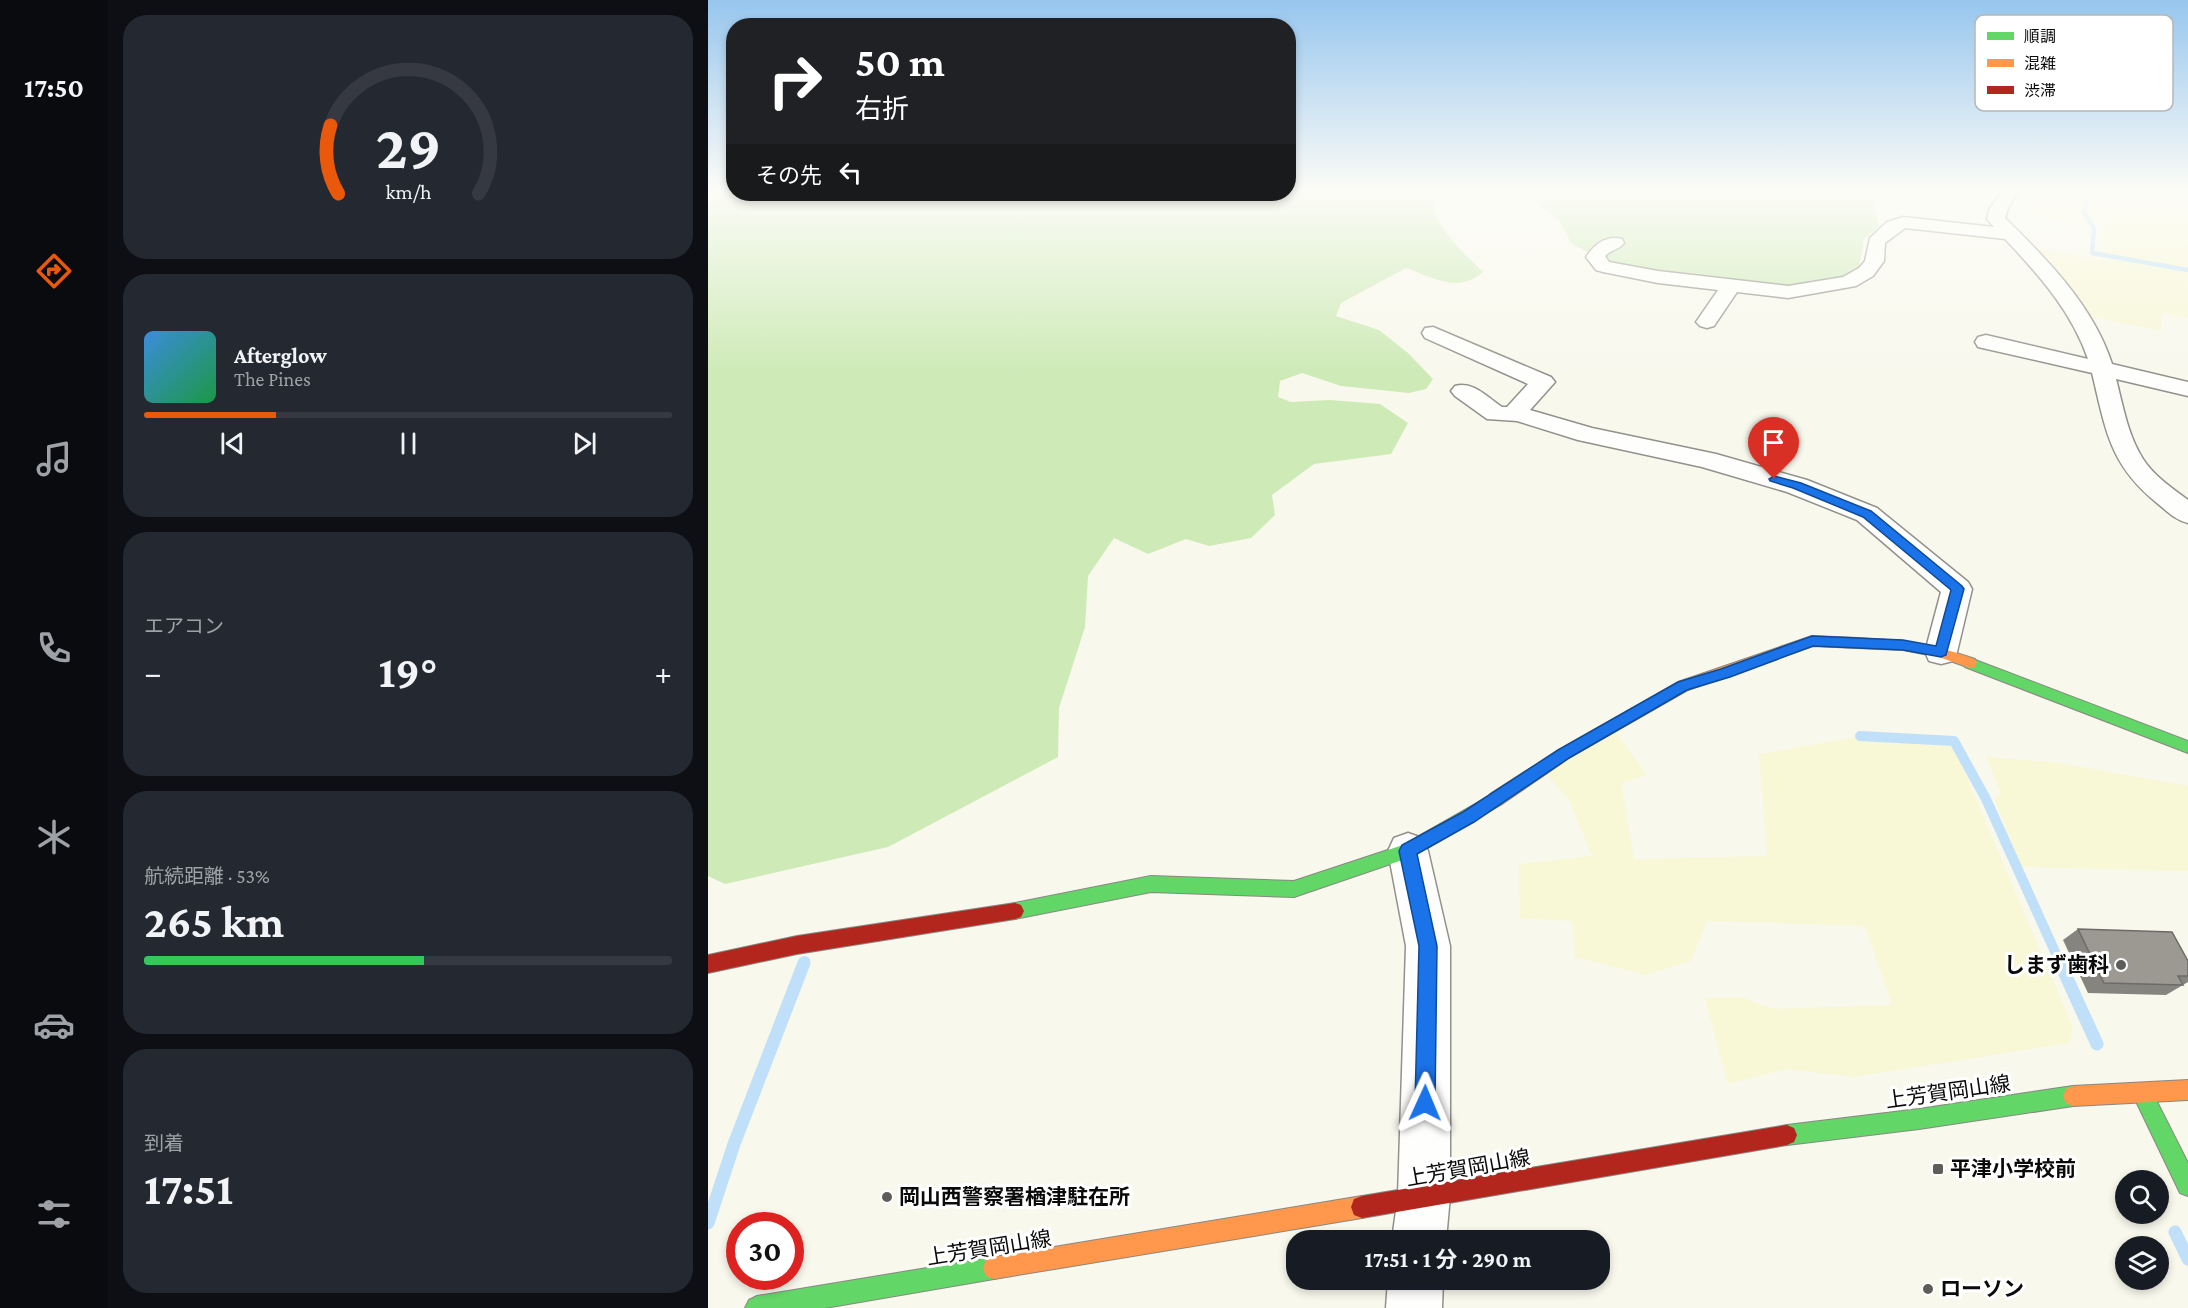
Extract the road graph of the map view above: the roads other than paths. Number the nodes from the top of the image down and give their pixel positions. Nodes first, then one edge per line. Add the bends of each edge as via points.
1 (1599, 251) edge
2 (1875, 251) edge
3 (2024, 251) edge
4 (1731, 285) junction
5 (1707, 322) dead end
6 (1433, 333) dead end
7 (1986, 342) dead end
8 (2102, 369) junction
9 (2188, 389) edge
10 (1463, 391) dead end
11 (1519, 414) junction
12 (2188, 514) edge
13 (1941, 652) junction
14 (2188, 747) edge
15 (1408, 851) junction
16 (708, 964) edge
17 (2188, 1090) edge
18 (2142, 1093) junction
19 (2188, 1185) edge
20 (1421, 1218) edge
21 (1415, 1290) edge
22 (757, 1308) edge
23 (1414, 1308) edge

1 - 4 street via 1595,257 1604,266
2 - 4 street via 1866,272 1849,282 1788,292
3 - 8 street via 2086,329
4 - 5 street
6 - 11 street via 1543,382 1518,408
7 - 8 street
8 - 9 street
8 - 12 street via 2130,460
10 - 11 street via 1496,414
11 - 13 street via 1587,435 1707,460 1797,486 1867,514 1958,589
13 - 14 street
13 - 15 street via 1903,645 1812,641 1683,686
15 - 16 street via 1294,889 1151,884 998,915 797,945
15 - 20 street via 1428,946
17 - 18 street, 上芳賀岡山線
18 - 19 street
18 - 20 street, 上芳賀岡山線 via 2067,1096 1806,1132
20 - 22 street, 上芳賀岡山線
21 - 23 street

